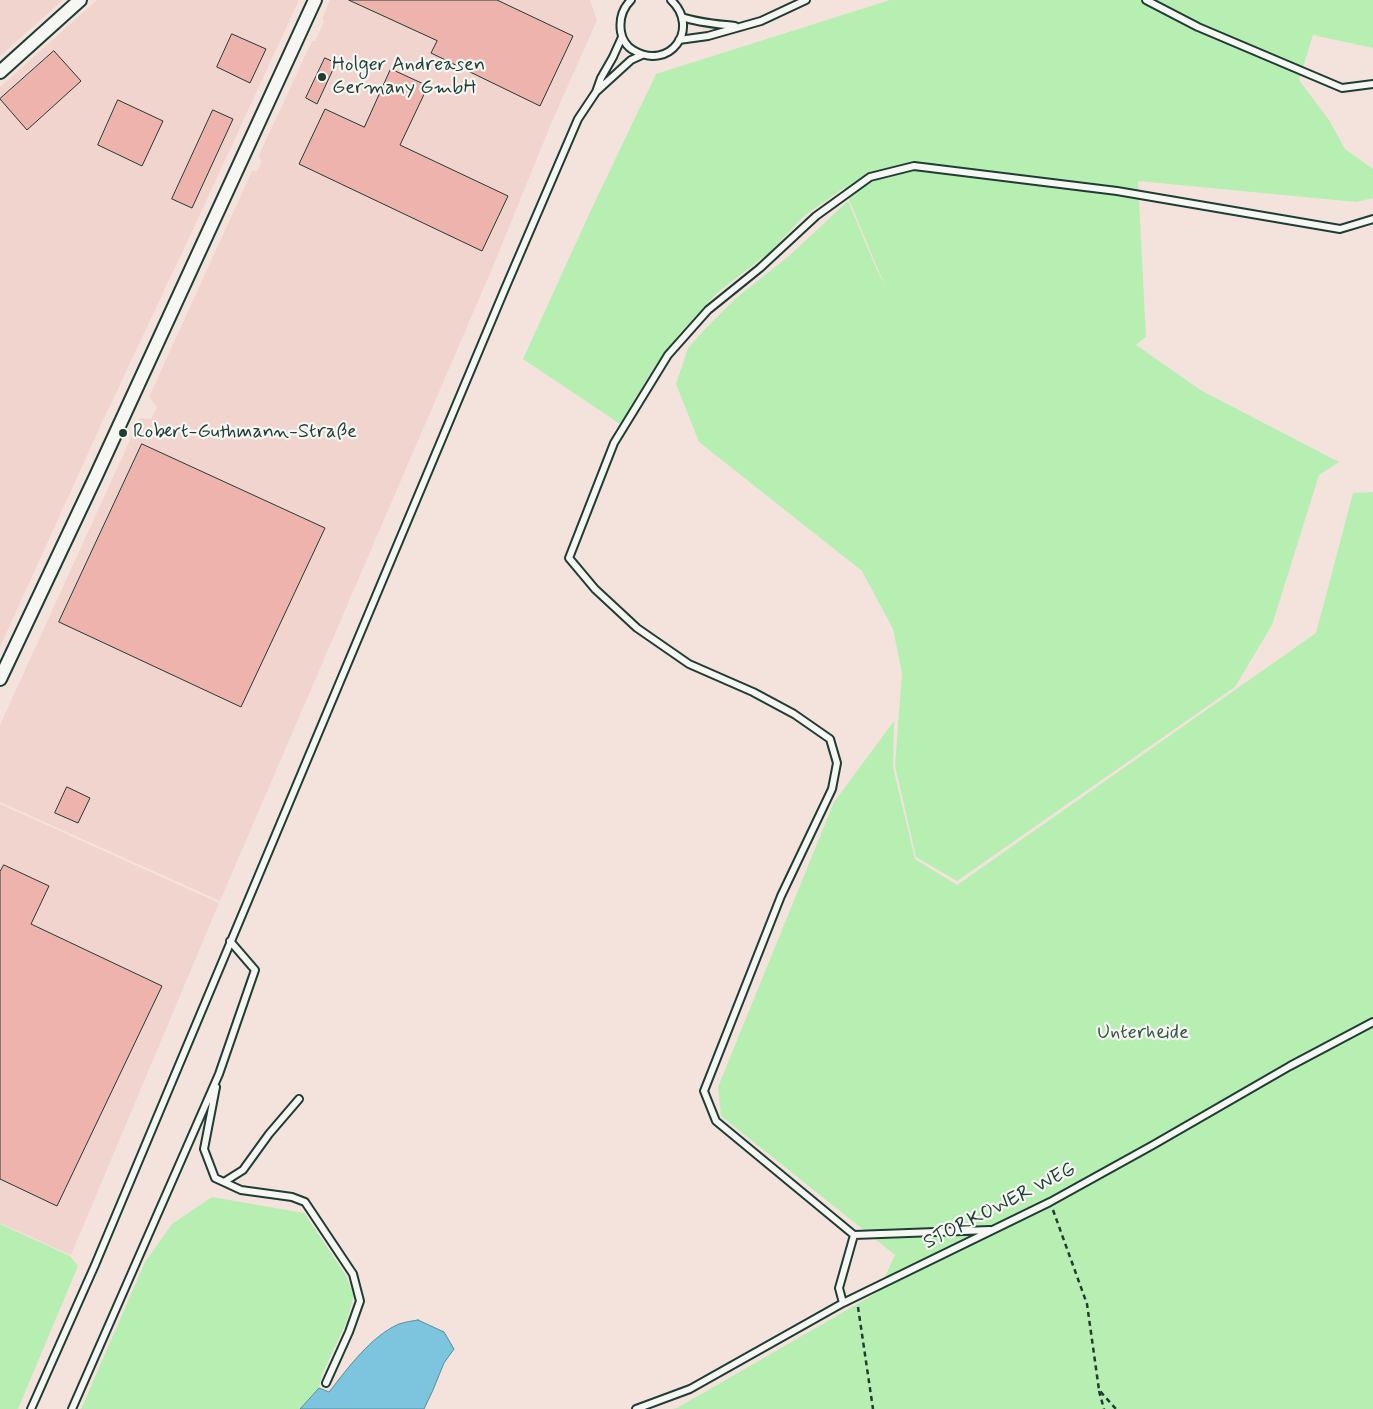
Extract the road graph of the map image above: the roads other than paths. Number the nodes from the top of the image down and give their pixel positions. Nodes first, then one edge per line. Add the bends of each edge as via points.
1 (80, 0) edge
2 (315, 0) edge
3 (671, 0) edge
4 (806, 0) edge
5 (1146, 0) edge
6 (629, 1) edge
7 (682, 17) junction
8 (741, 26) junction
9 (622, 37) junction
10 (680, 40) junction
11 (642, 55) junction
12 (0, 72) edge
13 (1373, 84) edge
14 (596, 92) junction
15 (1373, 219) edge
16 (0, 679) edge
17 (230, 941) junction
18 (1373, 1022) edge
19 (219, 1074) junction
20 (299, 1099) dead end
21 (224, 1182) junction
22 (994, 1230) junction
23 (854, 1235) junction
24 (843, 1303) junction
25 (326, 1383) dead end
26 (31, 1409) edge
27 (72, 1409) edge
28 (636, 1409) edge

1 - 12 street
2 - 16 street
3 - 7 lane
4 - 8 lane via 761,21
5 - 13 lane via 1198,27 1342,88
6 - 9 lane via 619,21
7 - 8 lane
7 - 10 lane
8 - 10 lane
9 - 11 lane via 629,48
9 - 14 lane
10 - 11 lane via 663,54
11 - 14 lane via 631,60
14 - 17 lane via 578,119 562,156
15 - 23 lane via 1340,229 1117,191 914,166 870,177 816,216 708,310 668,355 614,443 569,558 595,590 637,628 689,664 794,714 830,739 838,763 832,789 780,896 704,1091 716,1122
17 - 19 lane via 255,970
17 - 26 lane via 95,1265
18 - 22 lane, STORKOWER WEG
19 - 21 lane via 204,1148 216,1178
19 - 27 lane
20 - 21 lane via 243,1170
21 - 25 lane via 240,1190 292,1197 305,1202 353,1274 360,1301
22 - 23 lane
22 - 24 lane, STORKOWER WEG
23 - 24 lane via 839,1288
24 - 28 lane, STORKOWER WEG via 690,1389

